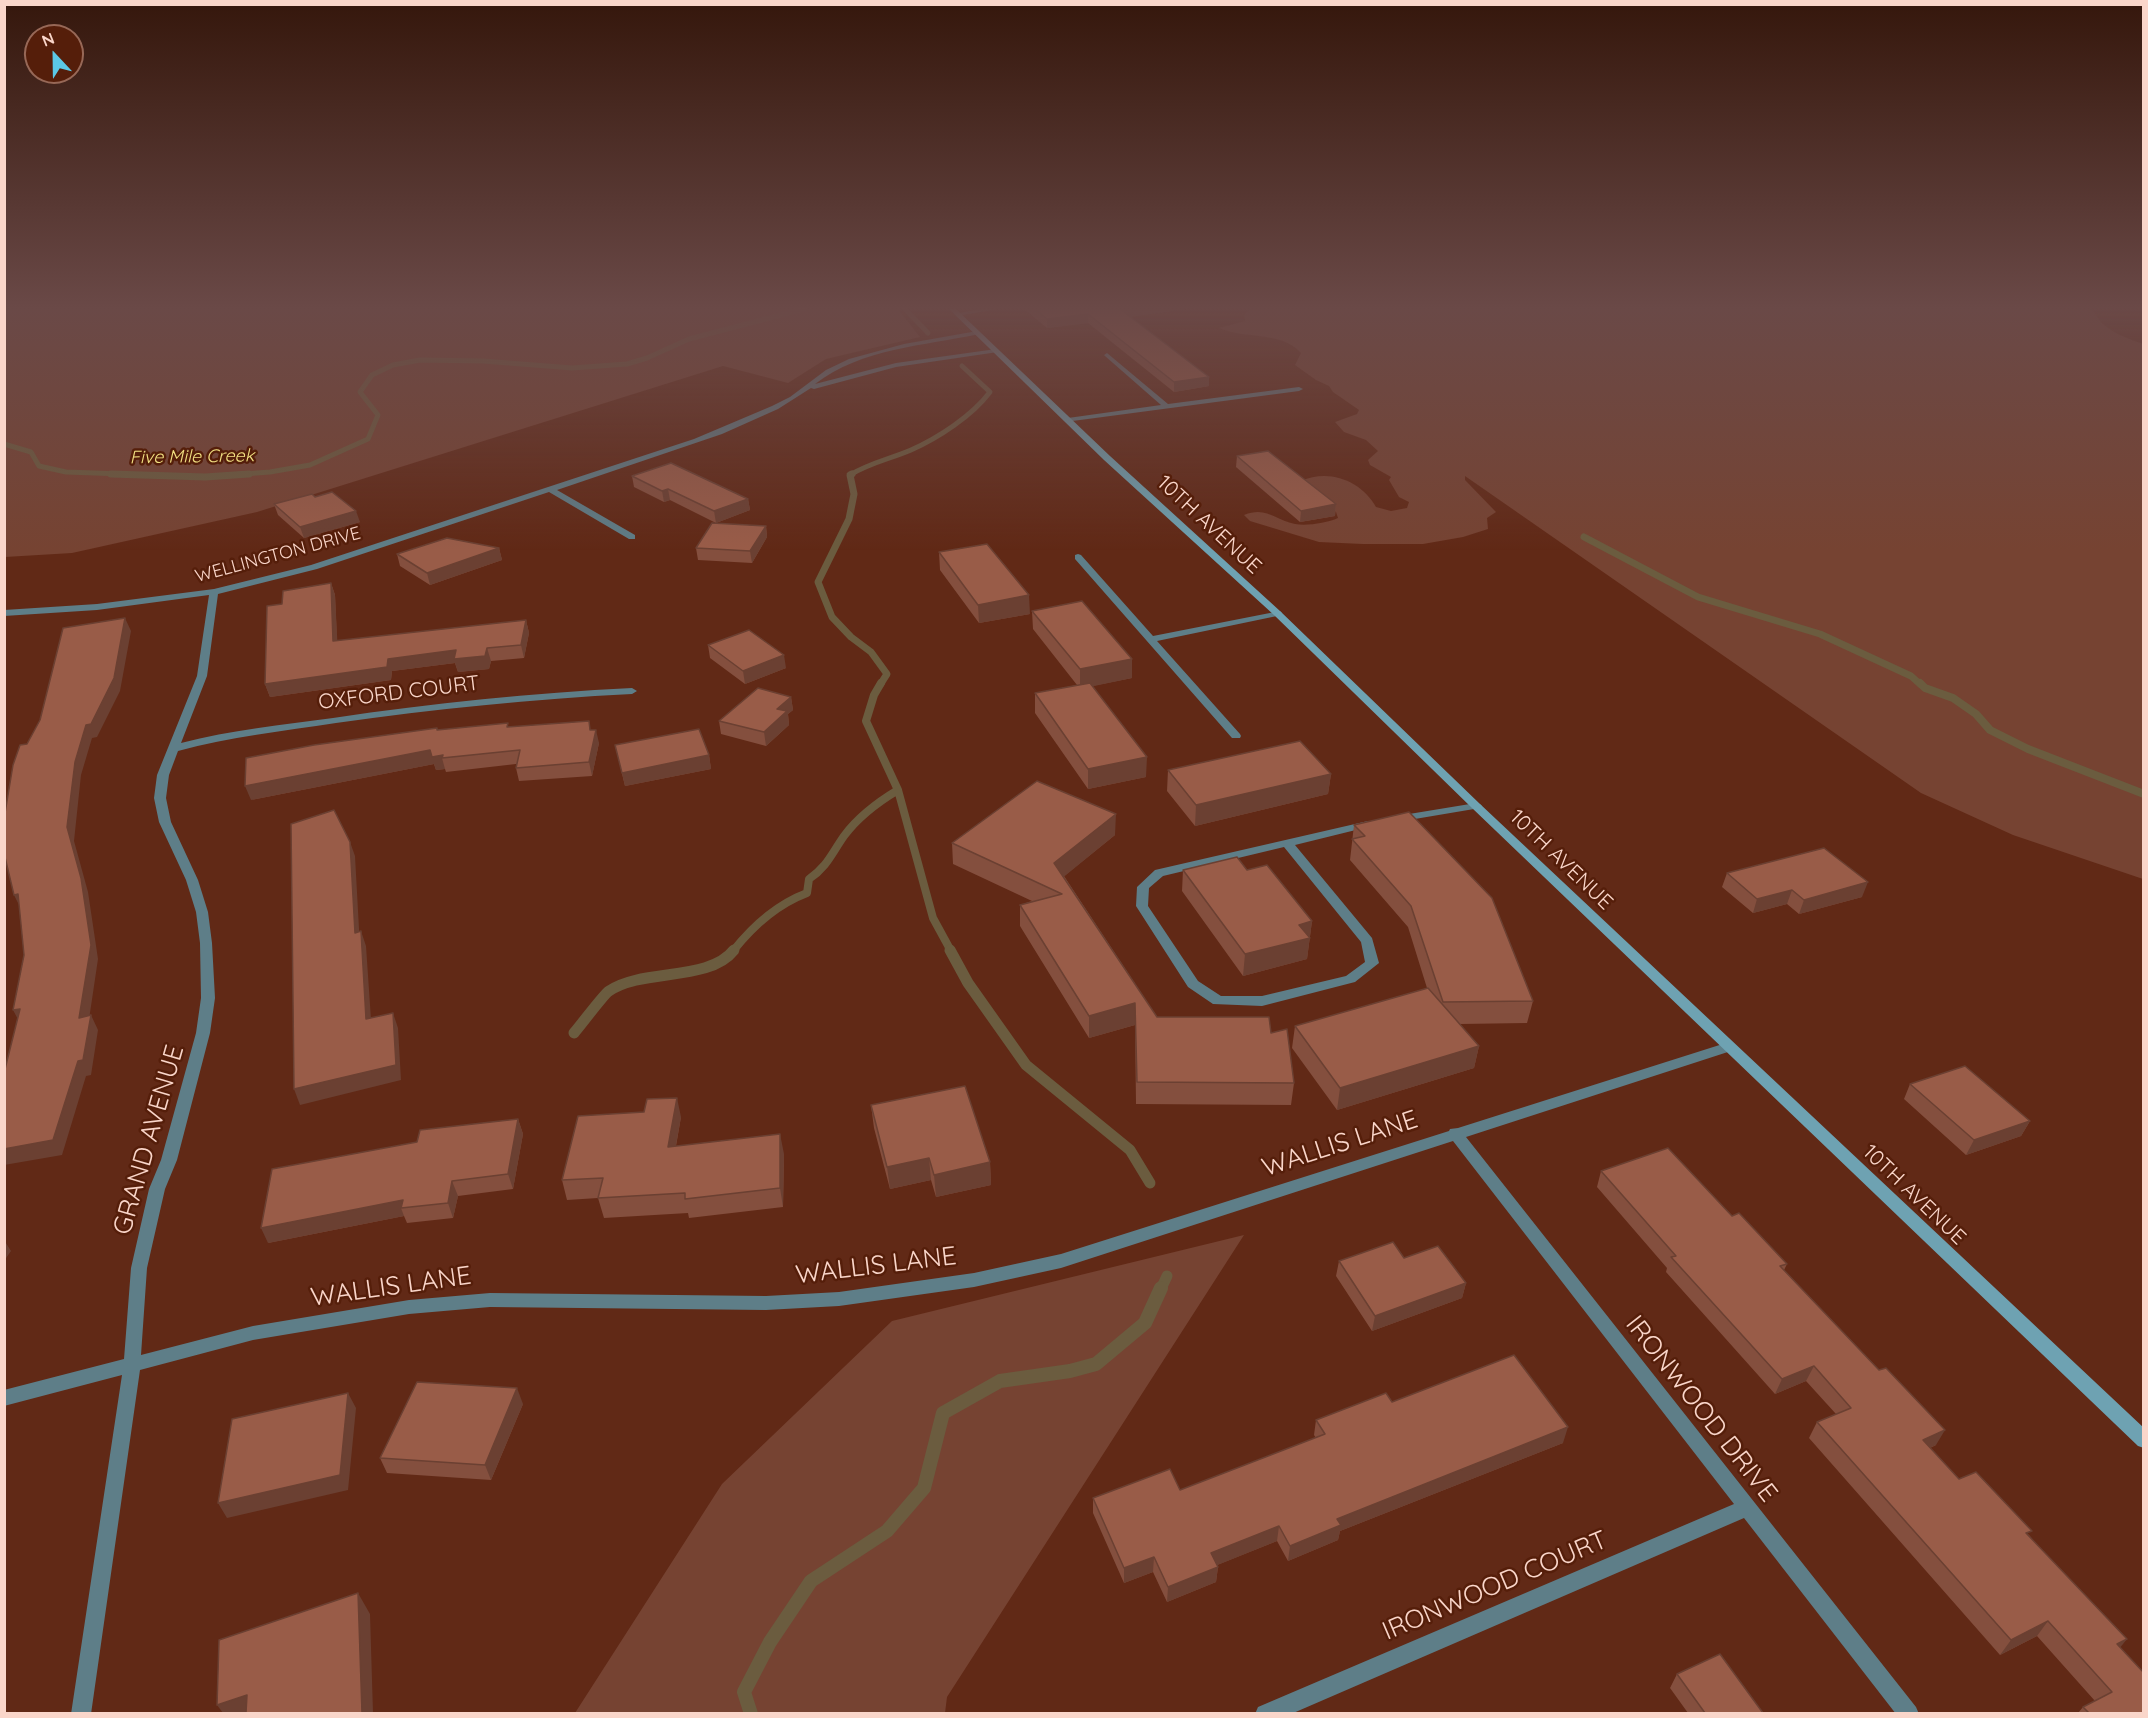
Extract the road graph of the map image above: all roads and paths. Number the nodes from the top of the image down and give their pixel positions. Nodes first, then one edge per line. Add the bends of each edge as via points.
1 (807, 389) edge
2 (1036, 389) edge
3 (1146, 389) edge
4 (1298, 389) edge
5 (804, 390) joint
6 (1167, 407) junction
7 (1068, 420) junction
8 (551, 490) junction
9 (632, 537) dead end
10 (1078, 557) dead end
11 (214, 592) junction
12 (4, 613) edge
13 (1277, 614) junction
14 (1151, 639) junction
15 (632, 691) dead end
16 (1236, 736) dead end
17 (172, 749) junction
18 (1476, 806) junction
19 (1287, 843) junction
20 (1729, 1047) junction
21 (1455, 1133) junction
22 (132, 1366) junction
23 (4, 1398) edge
24 (2144, 1440) edge
25 (1746, 1508) junction
26 (81, 1713) edge
27 (1265, 1713) edge
28 (1909, 1713) edge

1 - 5 street, WELLINGTON DRIVE
2 - 7 street, 10TH AVENUE
3 - 6 street
4 - 6 street
5 - 8 street, WELLINGTON DRIVE via 741,424
6 - 7 street
7 - 13 street, 10TH AVENUE
8 - 9 street
8 - 11 street, WELLINGTON DRIVE via 314,567
10 - 14 street
11 - 12 street, WELLINGTON DRIVE via 97,607
11 - 17 street, GRAND AVENUE via 202,676
13 - 14 street
13 - 18 street, 10TH AVENUE
14 - 16 street
15 - 17 street, OXFORD COURT via 385,713 239,734
17 - 22 street, GRAND AVENUE via 160,798 165,822 202,912 208,998 203,1033 169,1160 157,1189 139,1268
18 - 19 street via 1343,828
18 - 20 street, 10TH AVENUE
19 - 19 street via 1367,941 1372,963 1350,979 1262,1001 1218,1001 1193,984 1186,974 1142,906 1143,887 1159,873
20 - 21 street, WALLIS LANE
20 - 24 street, 10TH AVENUE
21 - 22 street, WALLIS LANE via 1061,1261 974,1280 839,1299 766,1303 490,1300 409,1307 254,1334
21 - 25 street, IRONWOOD DRIVE
22 - 23 street, WALLIS LANE
22 - 26 street, GRAND AVENUE
25 - 27 street, IRONWOOD COURT
25 - 28 street, IRONWOOD DRIVE

